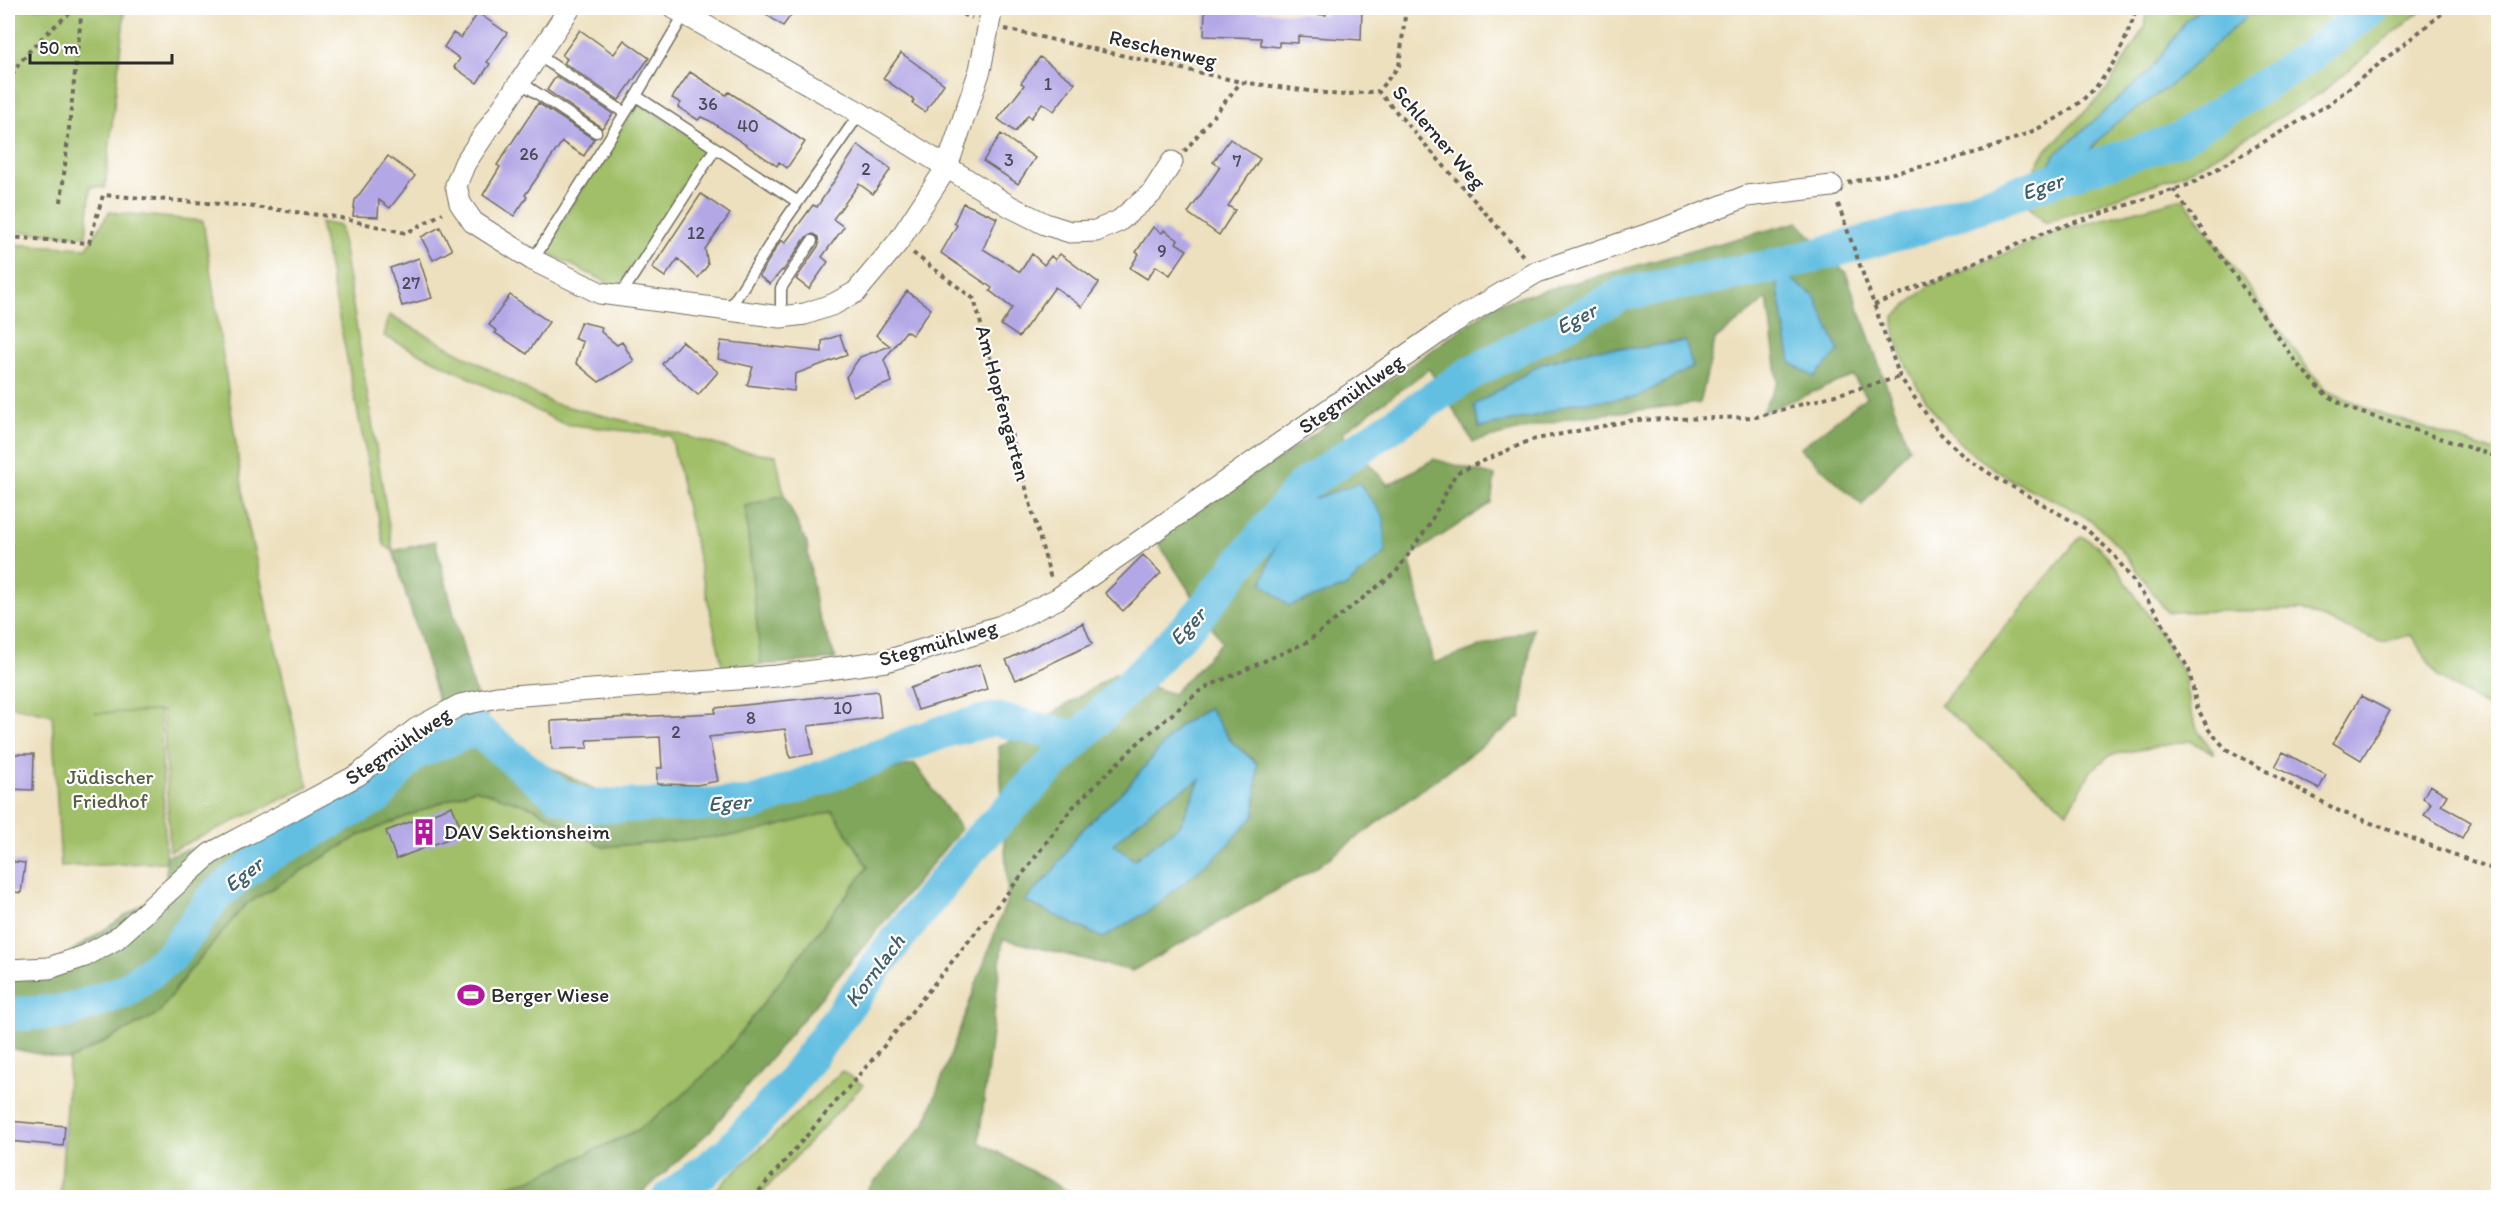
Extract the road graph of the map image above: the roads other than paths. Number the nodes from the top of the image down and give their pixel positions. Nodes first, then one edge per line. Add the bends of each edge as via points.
1 (570, 8) edge
2 (679, 10) edge
3 (990, 16) edge
4 (538, 56) junction
5 (520, 82) junction
6 (636, 96) junction
7 (625, 113) junction
8 (860, 113) junction
9 (596, 132) dead end
10 (715, 149) junction
11 (1172, 162) road end
12 (947, 167) junction
13 (1832, 186) road end
14 (798, 202) junction
15 (812, 242) dead end
16 (533, 260) junction
17 (620, 296) junction
18 (728, 311) junction
19 (782, 317) junction
20 (8, 970) edge

1 - 4 street
2 - 6 lane
2 - 8 street
3 - 12 street via 980,70
4 - 5 street
4 - 7 lane
5 - 9 lane
5 - 16 street via 465,163 456,185 460,203 473,222
6 - 7 lane
6 - 10 lane
7 - 16 lane
8 - 12 street
8 - 14 lane
10 - 14 lane
10 - 17 lane
11 - 12 street via 1152,193 1119,221 1096,231 1070,232 1011,207
12 - 19 street via 898,242 856,292 805,314
13 - 20 street, Stegmühlweg via 1747,196 1538,272 1454,322 1057,599 1001,626 886,661 777,676 497,697 460,705 416,729 358,775 210,854 116,939 85,956 49,968
14 - 18 lane
15 - 19 lane via 781,288
16 - 17 street via 600,293
17 - 18 street
18 - 19 street

